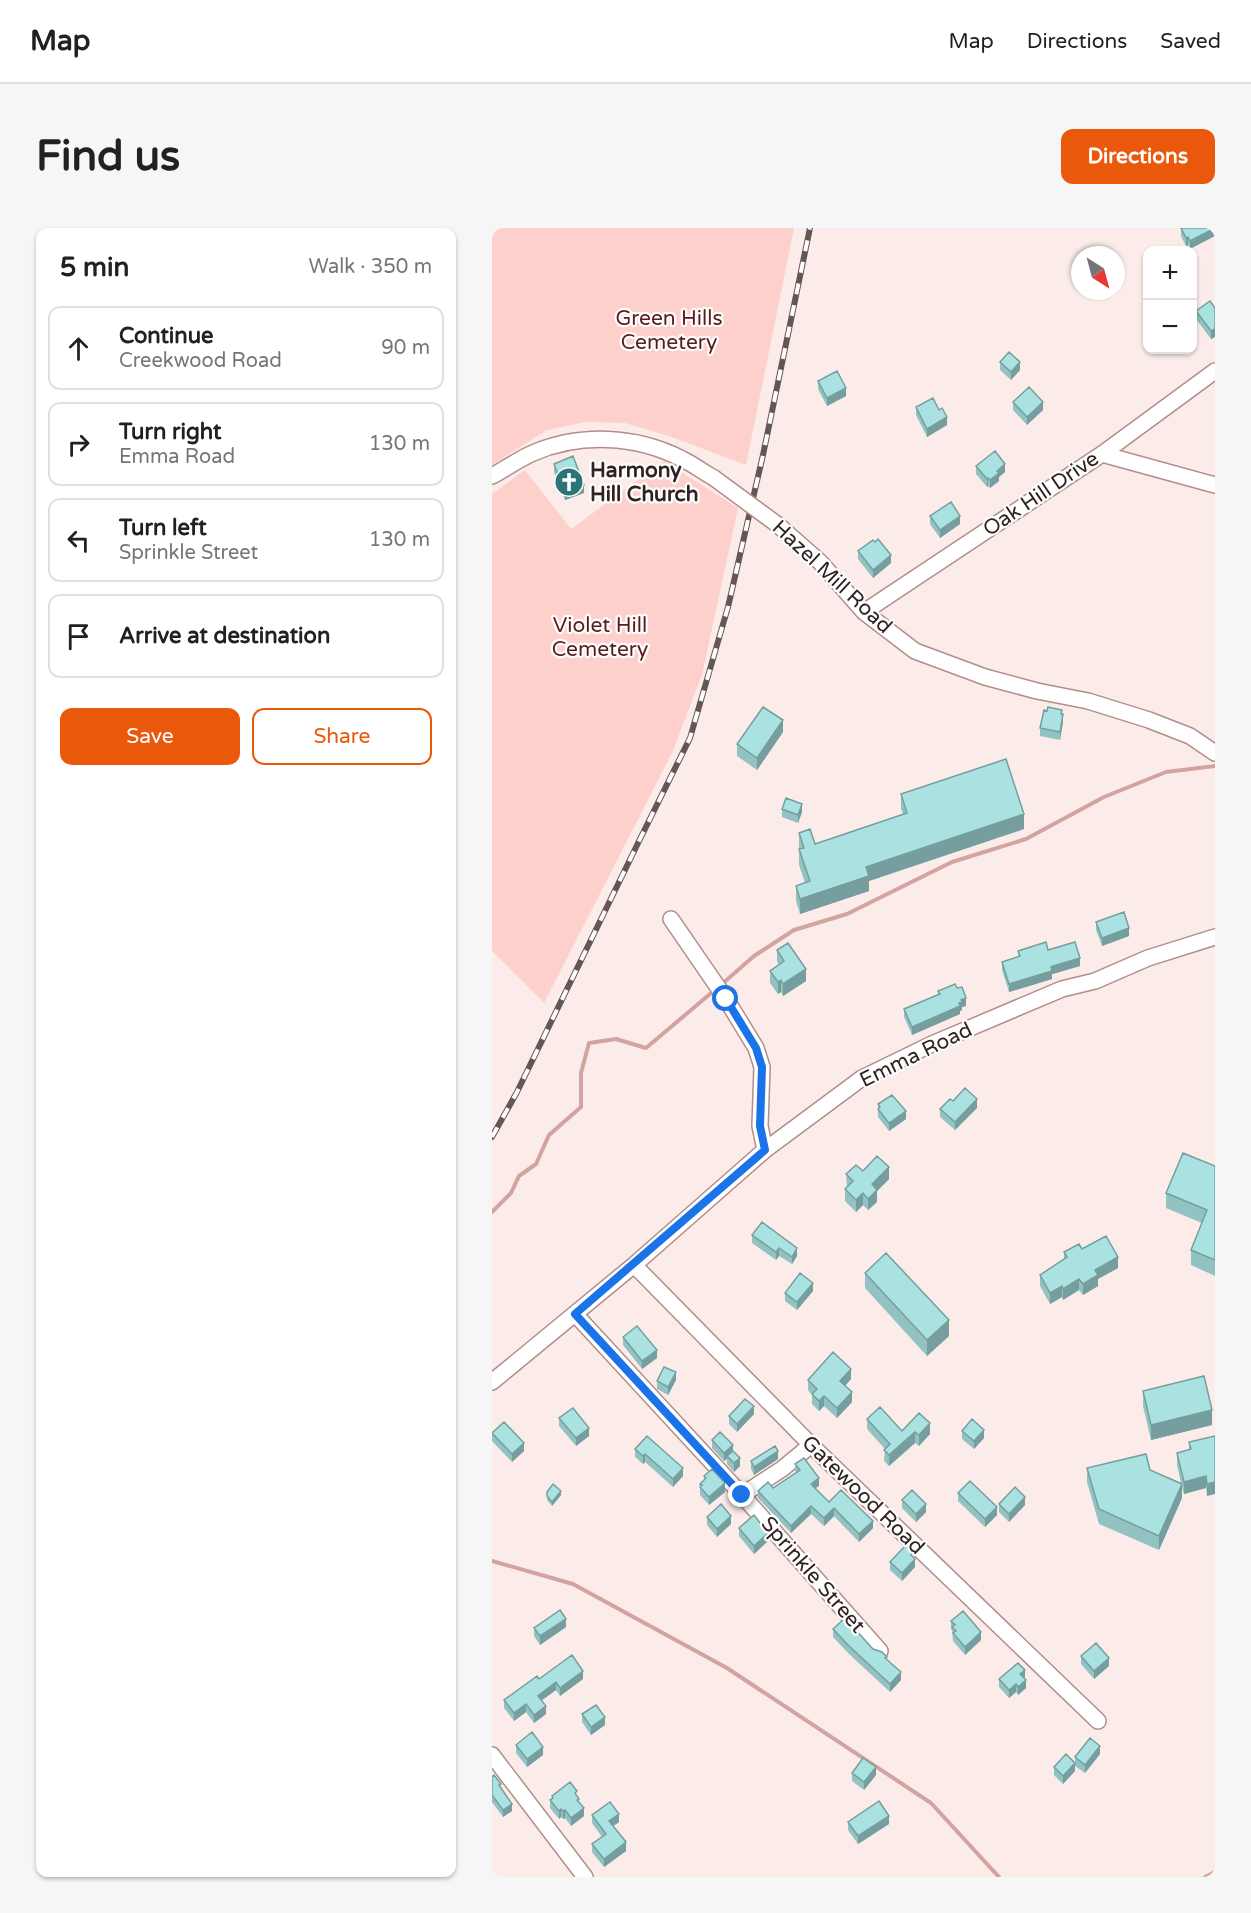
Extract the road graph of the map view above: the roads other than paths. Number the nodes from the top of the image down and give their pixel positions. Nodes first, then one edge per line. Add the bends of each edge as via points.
1 (1215, 371) edge
2 (1102, 454) junction
3 (492, 476) edge
4 (1215, 485) edge
5 (864, 612) junction
6 (1215, 753) edge
7 (670, 919) dead end
8 (1215, 937) edge
9 (765, 1150) junction
10 (634, 1265) junction
11 (575, 1314) junction
12 (492, 1382) edge
13 (811, 1445) junction
14 (742, 1495) junction
15 (880, 1652) edge
16 (1098, 1721) dead end
17 (492, 1755) edge
18 (585, 1877) edge

1 - 2 street, Oak Hill Drive
2 - 4 street
2 - 5 street, Oak Hill Drive
3 - 5 street, Hazel Mill Road, bridge via 533,453 578,441 623,440 651,447 681,458 714,478 777,525 820,562
5 - 6 street, Hazel Mill Road via 915,651 985,677 1149,720 1190,736
7 - 9 street via 756,1048 762,1067 760,1126
8 - 9 street, Emma Road via 1148,958 1095,981 1062,989 932,1044 862,1078
9 - 10 street, Emma Road
10 - 11 street, Emma Road
10 - 13 street, Gatewood Road
11 - 12 street, Emma Road
11 - 14 street, Sprinkle Street
13 - 14 street
13 - 16 street, Gatewood Road
14 - 15 street, Sprinkle Street
17 - 18 street

